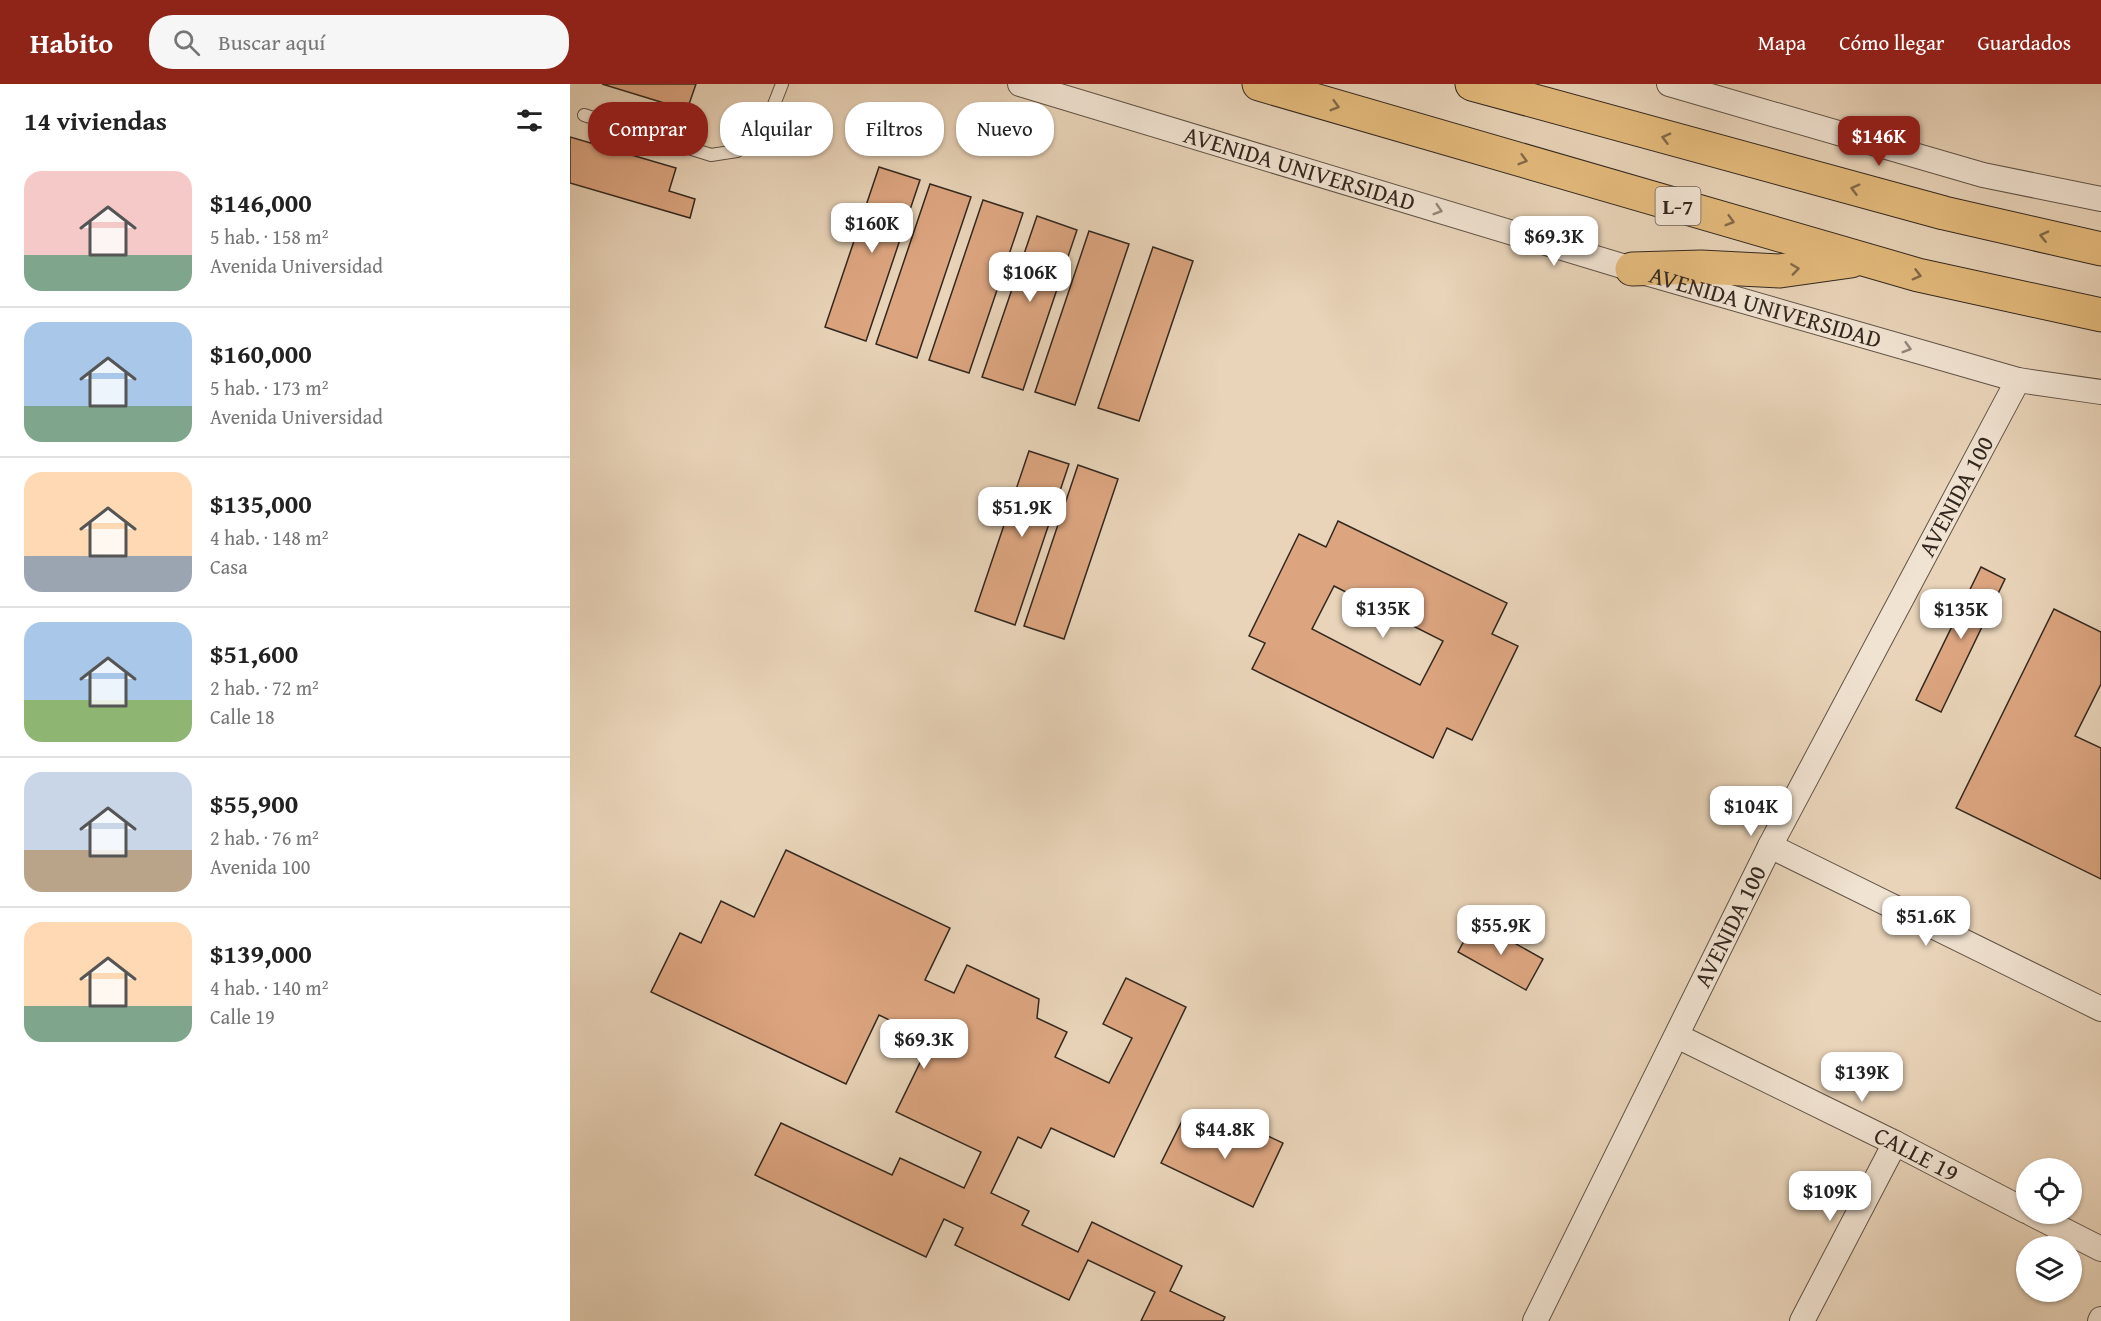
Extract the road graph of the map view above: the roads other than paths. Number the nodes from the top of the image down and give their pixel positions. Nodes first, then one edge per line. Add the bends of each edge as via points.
1 (782, 84) edge
2 (1020, 84) edge
3 (1259, 84) edge
4 (1472, 84) edge
5 (1669, 84) edge
6 (584, 115) dead end
7 (2101, 199) edge
8 (2101, 249) edge
9 (1863, 259) junction
10 (1632, 269) junction
11 (2101, 315) edge
12 (2018, 380) junction
13 (2101, 392) edge
14 (1770, 846) junction
15 (2101, 1009) edge
16 (1677, 1036) junction
17 (1894, 1143) junction
18 (2016, 1206) edge
19 (2052, 1224) edge
20 (2101, 1249) edge
21 (1535, 1321) edge
22 (1802, 1321) edge

1 - 6 lane via 764,130 737,151 711,155
2 -> 10 street, AVENIDA UNIVERSIDAD
3 -> 9 main road, L-7
8 -> 4 main road via 1944,213
5 - 7 street via 1983,175
10 -> 9 main road via 1780,271
9 -> 11 main road, L-7
10 -> 12 street, AVENIDA UNIVERSIDAD
12 - 13 street, AVENIDA UNIVERSIDAD
12 - 14 street, AVENIDA 100
14 - 15 street
14 - 16 street, AVENIDA 100
16 - 17 street, CALLE 19
16 - 21 street, AVENIDA 100
17 - 18 street, CALLE 19
17 - 22 street
19 - 20 street

